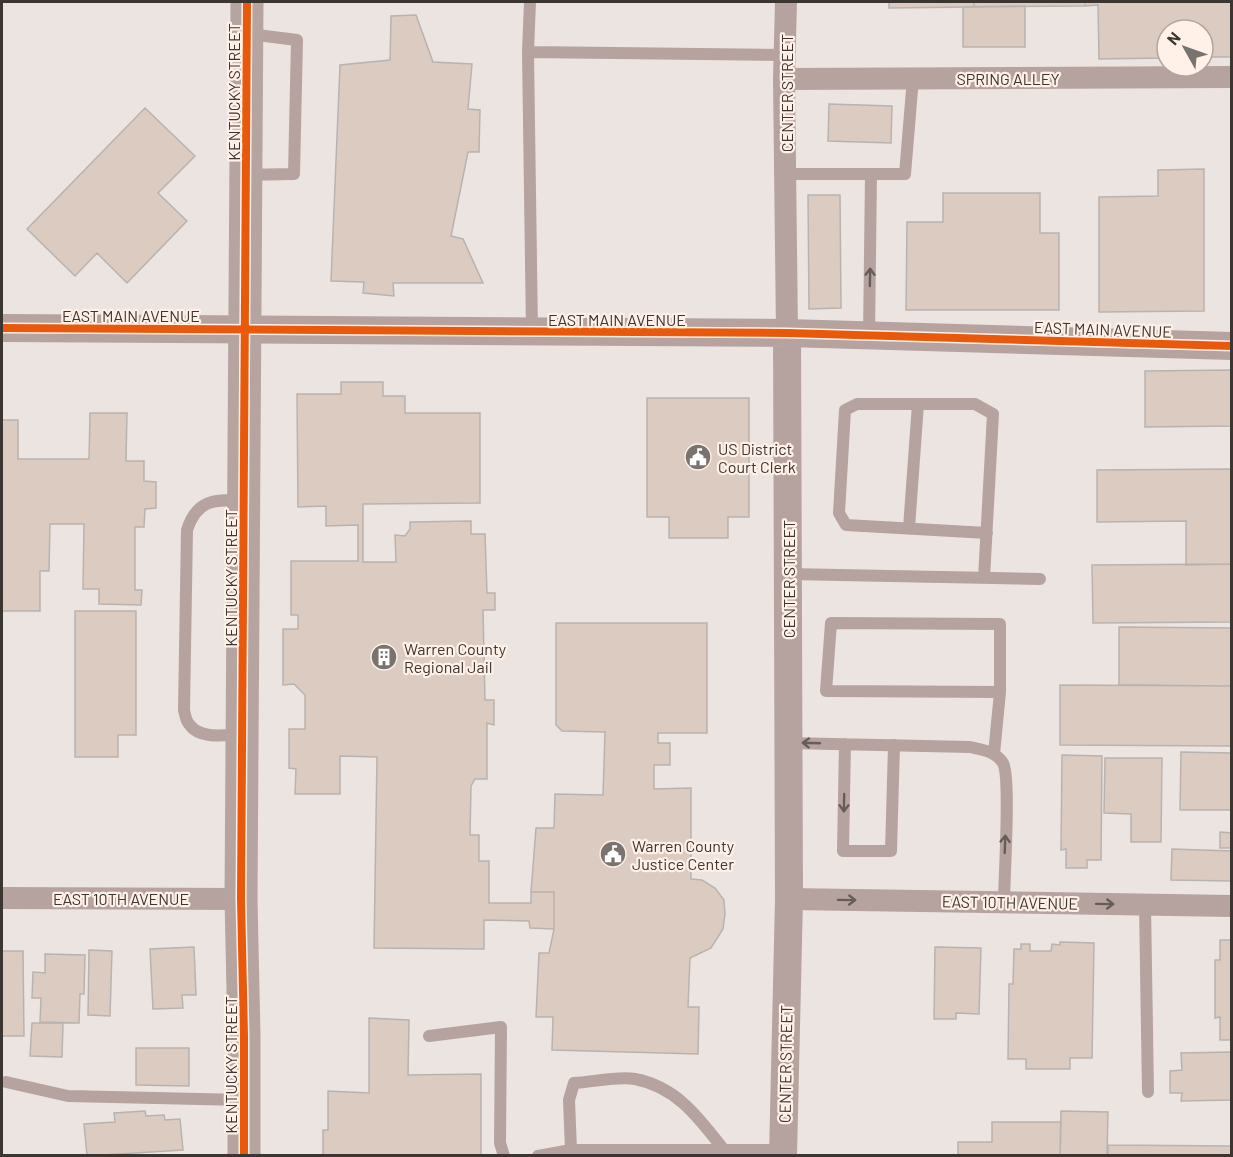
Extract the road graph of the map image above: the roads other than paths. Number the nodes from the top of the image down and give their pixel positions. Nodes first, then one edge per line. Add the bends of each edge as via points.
1 (247, 2) edge
2 (530, 2) edge
3 (786, 2) edge
4 (247, 33) junction
5 (528, 52) junction
6 (785, 56) junction
7 (1232, 77) edge
8 (913, 78) junction
9 (784, 79) junction
10 (786, 174) junction
11 (871, 174) junction
12 (246, 175) junction
13 (2, 328) edge
14 (245, 330) junction
15 (532, 332) junction
16 (787, 333) junction
17 (869, 336) junction
18 (1232, 346) edge
19 (918, 404) junction
20 (244, 500) junction
21 (909, 528) junction
22 (987, 533) junction
23 (788, 574) junction
24 (984, 578) junction
25 (1040, 579) dead end
26 (1000, 692) junction
27 (242, 734) junction
28 (788, 743) junction
29 (845, 744) junction
30 (894, 745) junction
31 (994, 754) junction
32 (2, 898) edge
33 (241, 899) junction
34 (789, 899) junction
35 (1004, 902) junction
36 (1144, 905) junction
37 (1232, 906) edge
38 (429, 1036) dead end
39 (6, 1082) dead end
40 (1148, 1092) dead end
41 (244, 1101) junction
42 (724, 1150) junction
43 (563, 1152) edge
44 (633, 1153) edge
45 (707, 1153) edge
46 (783, 1153) edge
47 (244, 1155) edge
48 (504, 1155) edge
49 (538, 1155) edge

1 - 4 main road, KENTUCKY STREET
2 - 5 lane
3 - 6 street, CENTER STREET
4 - 12 main road, KENTUCKY STREET
4 - 12 lane via 297,40 294,174
5 - 6 lane
5 - 15 lane
6 - 9 street, CENTER STREET
7 - 8 street, SPRING ALLEY
8 - 9 street, SPRING ALLEY
8 - 11 lane via 905,174
9 - 10 street, CENTER STREET
10 - 11 lane
10 - 16 street, CENTER STREET
17 -> 11 lane
12 - 14 main road, KENTUCKY STREET
13 - 14 street, EAST MAIN AVENUE
14 - 15 street, EAST MAIN AVENUE
14 - 20 main road, KENTUCKY STREET
15 - 16 street, EAST MAIN AVENUE
16 - 17 street, EAST MAIN AVENUE
16 - 23 street, CENTER STREET
17 - 18 street, EAST MAIN AVENUE
19 - 21 lane
19 - 21 lane via 857,404 845,410 839,513 846,525
19 - 22 lane via 975,404 993,414
20 - 27 main road, KENTUCKY STREET
20 - 27 lane via 214,500 202,506 191,517 187,530 184,710 189,724 198,732
21 - 22 lane
22 - 24 lane
23 - 24 lane
23 - 28 street, CENTER STREET
24 - 25 lane
26 - 26 lane via 1000,624 831,623 826,691
26 - 31 lane
27 - 33 main road, KENTUCKY STREET
29 -> 28 lane
28 - 34 street, CENTER STREET
29 - 30 lane
29 -> 30 lane via 843,851 891,851
30 - 31 lane via 970,747
35 -> 31 lane via 1004,764
32 - 33 street, EAST 10TH AVENUE
33 - 41 main road, KENTUCKY STREET
34 -> 35 street, EAST 10TH AVENUE
34 - 46 street, CENTER STREET
35 -> 36 street, EAST 10TH AVENUE
36 - 37 street, EAST 10TH AVENUE
36 - 40 lane
38 - 48 lane via 501,1027 500,1143
39 - 41 lane via 68,1096
41 - 47 main road, KENTUCKY STREET
42 - 43 lane via 696,1114 665,1089 633,1079 574,1083
42 - 45 lane
42 - 46 lane
43 - 44 lane
43 - 49 lane
44 - 45 lane

